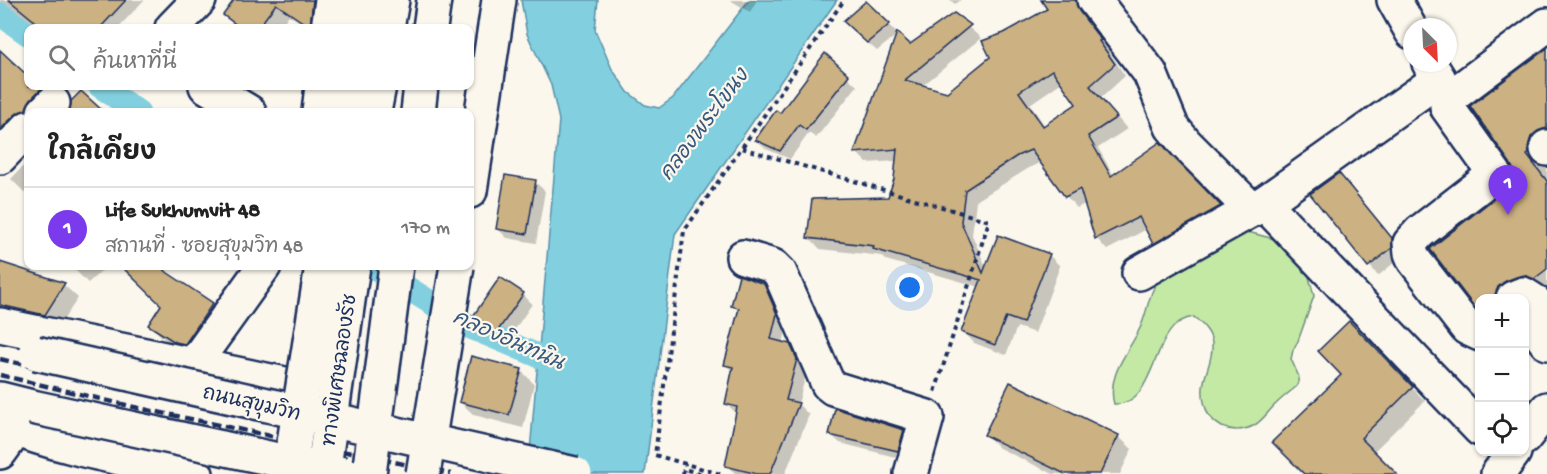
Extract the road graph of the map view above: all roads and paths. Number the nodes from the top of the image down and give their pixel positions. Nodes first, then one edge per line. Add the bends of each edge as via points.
1 (199, 0) edge
2 (332, 0) edge
3 (363, 0) edge
4 (392, 0) edge
5 (434, 0) edge
6 (499, 0) edge
7 (1094, 0) edge
8 (1394, 0) edge
9 (1404, 18) edge
10 (176, 24) edge
11 (329, 24) edge
12 (360, 24) edge
13 (388, 24) edge
14 (431, 24) edge
15 (1547, 25) edge
16 (1435, 72) edge
17 (213, 90) edge
18 (322, 90) edge
19 (349, 90) edge
20 (378, 90) edge
21 (421, 90) edge
22 (243, 108) edge
23 (319, 108) edge
24 (347, 108) edge
25 (375, 108) edge
26 (418, 108) edge
27 (24, 132) edge
28 (742, 148) dead end
29 (0, 157) edge
30 (474, 166) edge
31 (1258, 207) junction
32 (744, 257) dead end
33 (261, 270) edge
34 (321, 270) edge
35 (352, 270) edge
36 (395, 270) edge
37 (456, 270) edge
38 (1139, 273) dead end
39 (0, 325) edge
40 (1475, 332) edge
41 (0, 342) edge
42 (193, 365) junction
43 (0, 399) edge
44 (1547, 409) edge
45 (927, 417) junction
46 (1475, 425) edge
47 (12, 428) edge
48 (1529, 431) edge
49 (685, 463) dead end
50 (687, 470) dead end
51 (196, 474) edge
52 (289, 474) edge
53 (294, 474) edge
54 (323, 474) edge
55 (342, 474) edge
56 (369, 474) edge
57 (423, 474) edge
58 (575, 474) edge
59 (683, 474) edge
60 (704, 474) edge
61 (911, 474) edge

1 - 10 main road
2 - 11 main road
3 - 12 main road
4 - 13 main road
5 - 14 main road
6 - 30 main road
7 - 31 main road via 1150,73 1172,127
8 - 9 main road
15 - 40 main road via 1448,99 1449,110 1495,174 1410,243 1414,260 1467,328
16 - 31 main road via 1439,79
17 - 22 main road
18 - 23 main road
19 - 24 main road
20 - 25 main road
21 - 26 main road
27 - 29 main road
28 - 45 path via 989,221
31 - 38 main road
31 - 46 main road
32 - 45 main road via 773,266 780,273 828,384
33 - 42 main road
34 - 52 main road, bridge
35 - 54 main road, ทางพิเศษฉลองรัช, bridge
36 - 56 main road, bridge
37 - 57 main road, bridge
39 - 42 main road
41 - 58 main road, ถนนสุขุมวิท, bridge
42 - 53 main road via 309,389
43 - 47 main road
44 - 48 main road
45 - 61 main road
47 - 51 main road
47 - 55 main road, bridge
49 - 59 path
50 - 60 path

